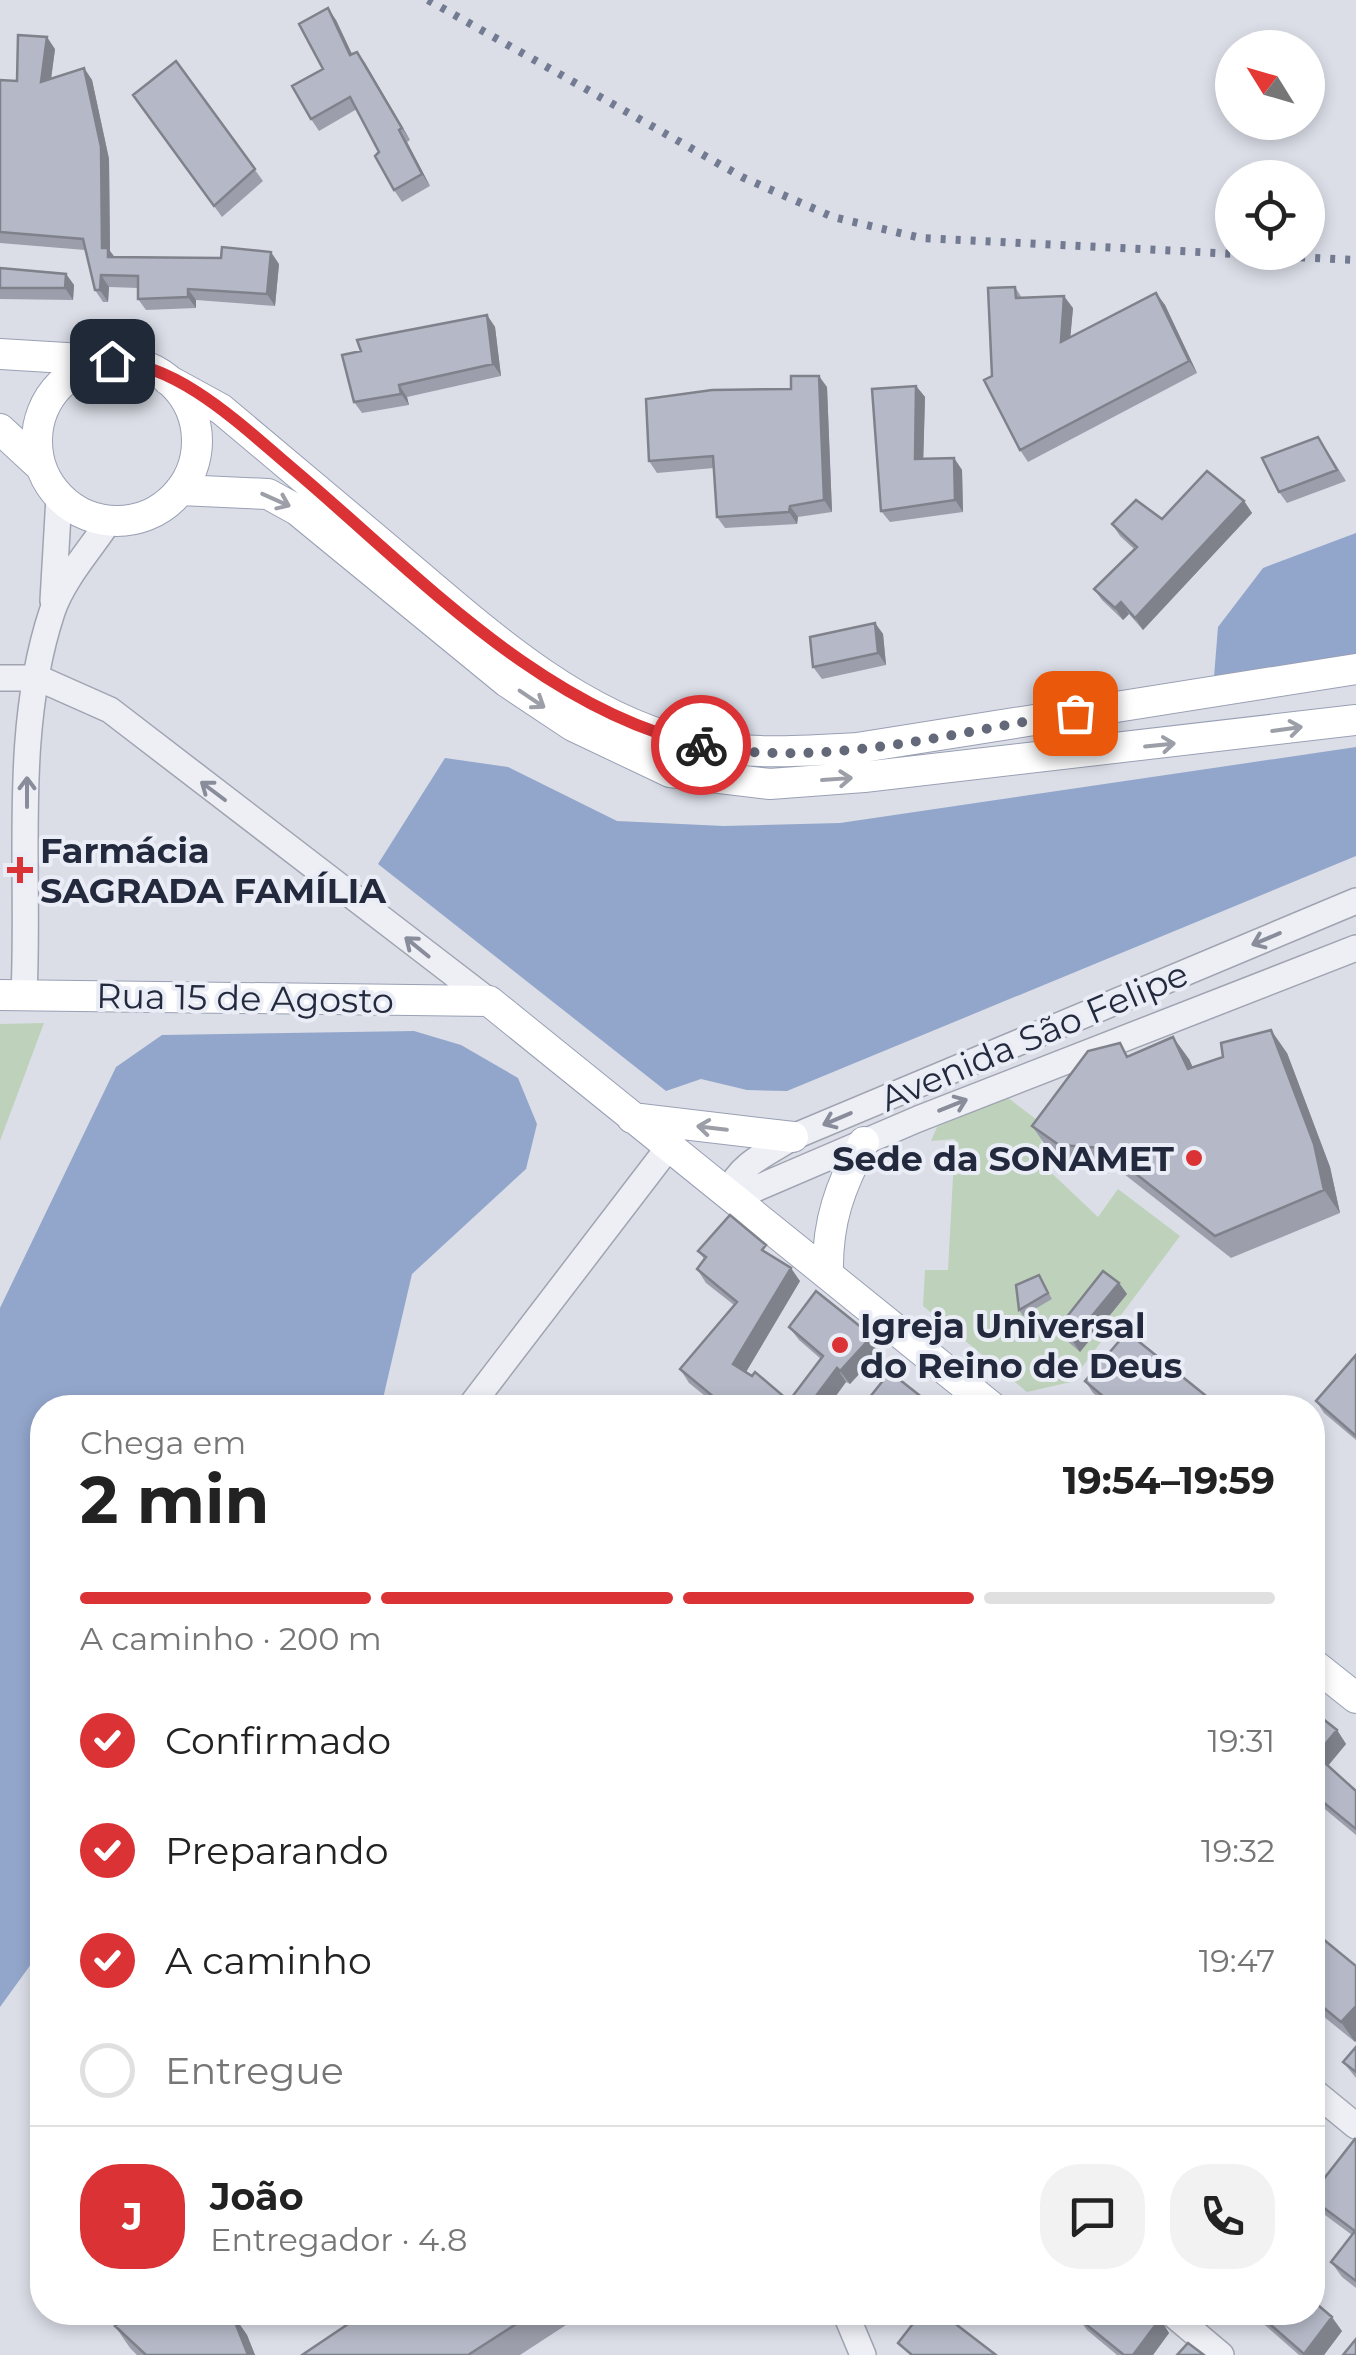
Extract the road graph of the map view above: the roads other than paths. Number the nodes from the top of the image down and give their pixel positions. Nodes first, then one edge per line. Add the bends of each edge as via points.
1 (0, 354) edge
2 (112, 361) junction
3 (168, 380) junction
4 (0, 428) edge
5 (41, 468) junction
6 (180, 490) junction
7 (59, 497) junction
8 (109, 521) junction
9 (52, 611) junction
10 (1356, 670) edge
11 (0, 678) edge
12 (38, 678) junction
13 (1356, 720) edge
14 (1356, 901) edge
15 (1356, 948) edge
16 (12, 995) edge
17 (489, 1001) junction
18 (627, 1115) junction
19 (793, 1137) junction
20 (864, 1142) junction
21 (668, 1148) junction
22 (731, 1196) junction
23 (828, 1272) junction
24 (479, 1395) edge
25 (977, 1395) edge
26 (1325, 1673) edge
27 (1356, 1698) edge
28 (1325, 2101) edge
29 (1356, 2126) edge
30 (850, 2325) edge
31 (1185, 2325) edge
32 (863, 2355) edge
33 (1220, 2355) edge

1 - 2 main road
2 - 3 main road via 148,367
2 - 5 main road via 88,366 50,396 40,419
3 - 6 main road via 194,417 197,442
3 - 10 main road via 221,409 524,660 633,724 680,740 726,750 856,748
4 - 5 main road
5 - 7 main road
6 - 8 main road via 156,511
6 -> 13 main road via 268,494 297,510 507,682 572,726 670,772 770,784
7 - 8 main road via 82,514
7 - 9 street
8 - 9 street
9 - 12 street
11 - 12 street
16 -> 12 street
17 -> 12 street via 110,710
14 -> 19 street, Avenida São Felipe
20 -> 15 street, Avenida São Felipe
16 - 17 main road, Rua 15 de Agosto
17 - 18 main road
19 -> 18 main road
18 - 21 main road
19 - 22 street, Avenida São Felipe via 734,1178
20 - 22 street, Avenida São Felipe
20 - 23 main road via 840,1186 827,1235
21 - 22 main road
21 - 24 street
22 - 23 main road
23 - 25 main road
26 - 27 main road
28 - 29 street
30 - 32 street
31 - 33 street

